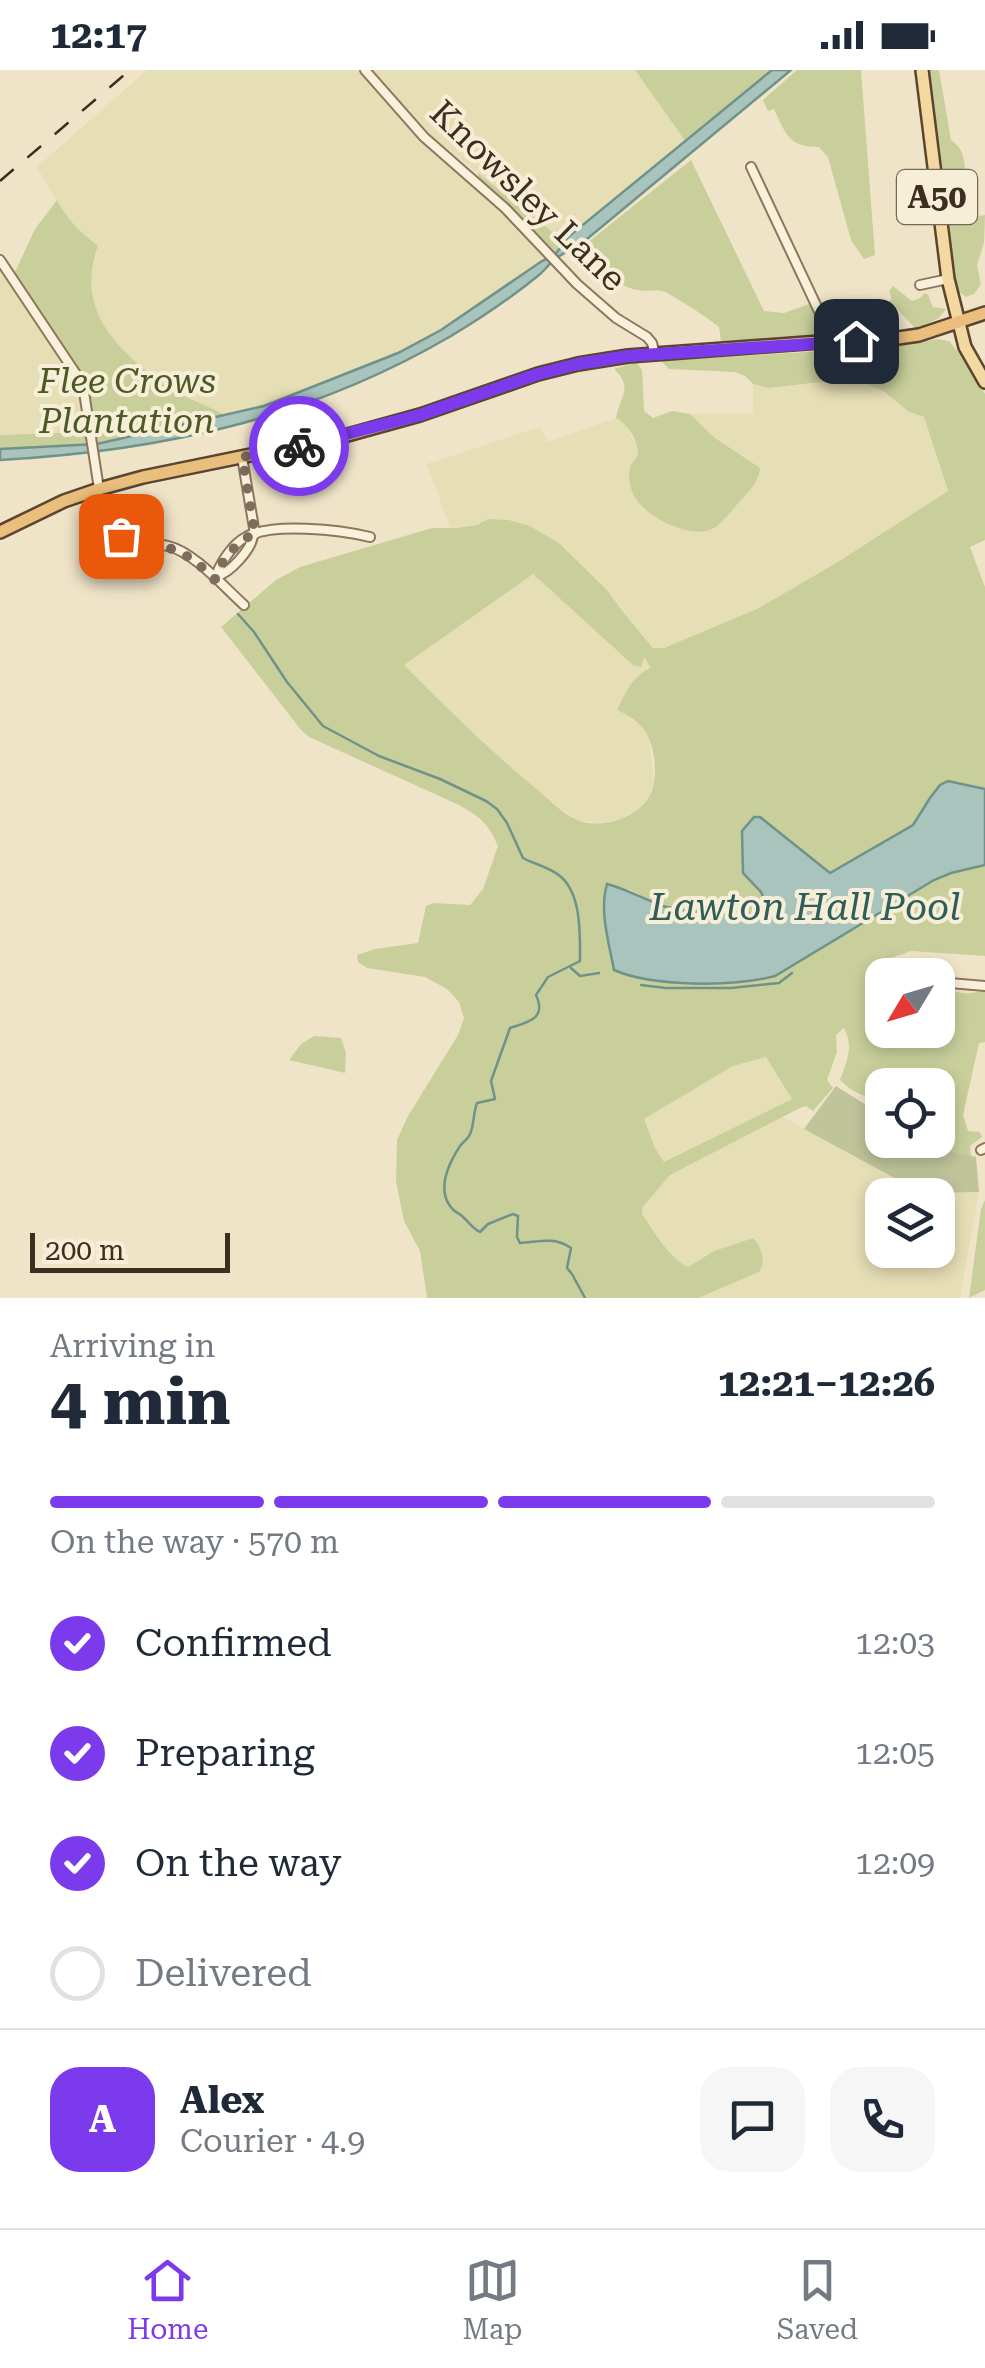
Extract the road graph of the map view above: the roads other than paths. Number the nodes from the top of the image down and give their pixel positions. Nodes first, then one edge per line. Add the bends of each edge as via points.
1 (365, 70) edge
2 (922, 70) edge
3 (751, 166) dead end
4 (0, 260) edge
5 (948, 278) junction
6 (920, 284) dead end
7 (985, 312) edge
8 (958, 324) junction
9 (834, 341) junction
10 (655, 356) junction
11 (985, 382) edge
12 (242, 457) junction
13 (99, 489) junction
14 (0, 532) edge
15 (254, 534) junction
16 (370, 537) dead end
17 (128, 542) dead end
18 (216, 578) junction
19 (244, 604) dead end
20 (955, 983) edge
21 (985, 986) edge

1 - 10 street, Knowsley Lane via 424,137 577,284 647,336
2 - 5 main road, A50
3 - 9 street
4 - 13 street via 78,377
5 - 6 street
5 - 8 main road, A50
7 - 8 highway
8 - 9 highway via 877,342
8 - 11 main road, A50
9 - 10 highway
10 - 12 highway via 538,374 389,424
12 - 13 highway
12 - 15 street
13 - 14 highway
15 - 16 street via 305,529
15 - 18 street via 217,568
17 - 18 street via 170,546
18 - 19 street
20 - 21 street

